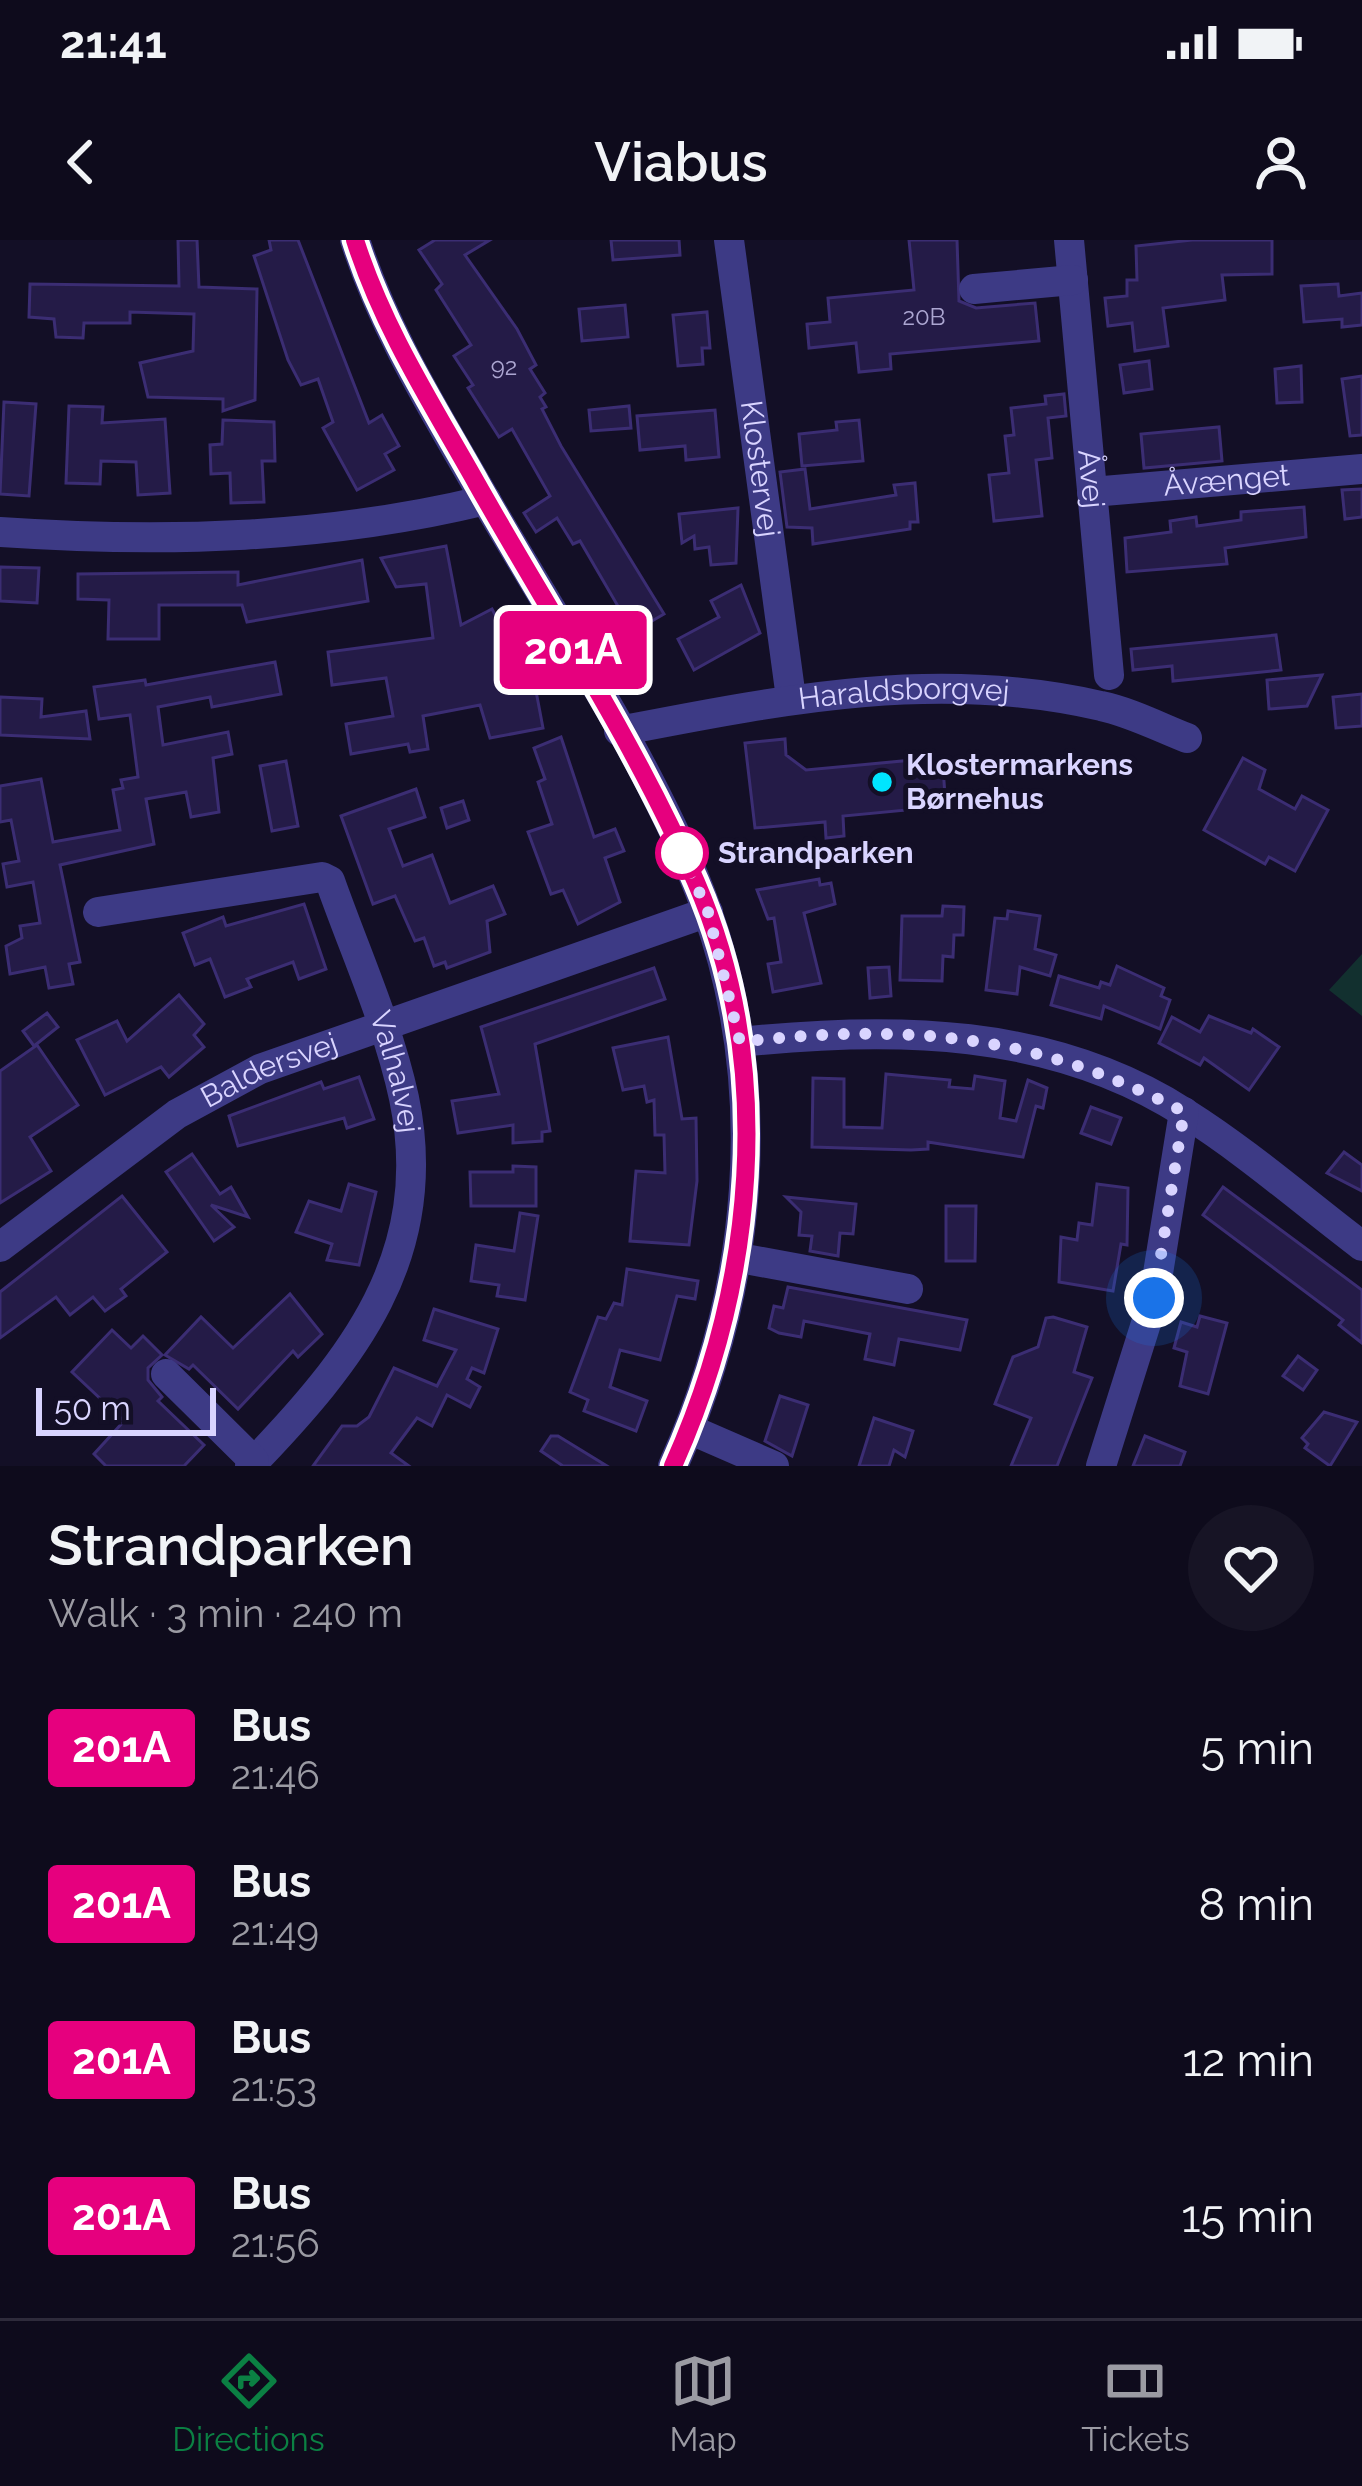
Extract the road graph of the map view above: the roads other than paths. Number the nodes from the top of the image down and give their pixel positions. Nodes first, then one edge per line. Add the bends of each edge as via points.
1 (355, 240) edge
2 (729, 240) edge
3 (1069, 240) edge
4 (1073, 280) junction
5 (974, 289) dead end
6 (1362, 469) edge
7 (1092, 492) junction
8 (486, 500) junction
9 (0, 532) edge
10 (1109, 675) dead end
11 (791, 698) junction
12 (619, 731) junction
13 (1187, 738) dead end
14 (98, 912) dead end
15 (708, 912) junction
16 (381, 1024) junction
17 (740, 1042) junction
18 (1184, 1112) junction
19 (1362, 1246) edge
20 (0, 1247) edge
21 (740, 1258) junction
22 (908, 1289) dead end
23 (166, 1374) dead end
24 (689, 1430) junction
25 (252, 1464) edge
26 (673, 1466) edge
27 (774, 1466) edge
28 (1101, 1466) edge

1 - 8 street via 391,333
2 - 11 street, Klostervej
3 - 4 street, Åvej
4 - 5 street
4 - 7 street, Åvej
6 - 7 street, Åvænget
7 - 10 street, Åvej
8 - 9 street via 356,528 245,537
8 - 12 street
11 - 12 street, Haraldsborgvej
11 - 13 street, Haraldsborgvej via 917,685 990,689 1104,706
12 - 15 street
14 - 16 street, Valhalvej via 322,877 331,881
15 - 16 street, Baldersvej
15 - 17 street
16 - 20 street, Baldersvej via 260,1069 177,1114
16 - 25 street, Valhalvej via 404,1097 411,1160 392,1277 340,1366
17 - 18 street via 850,1031 1010,1044 1095,1069
17 - 21 street
18 - 19 street
18 - 28 street via 1154,1298
21 - 22 street
21 - 24 street
23 - 25 street, Valhalvej
24 - 26 street
24 - 27 street

